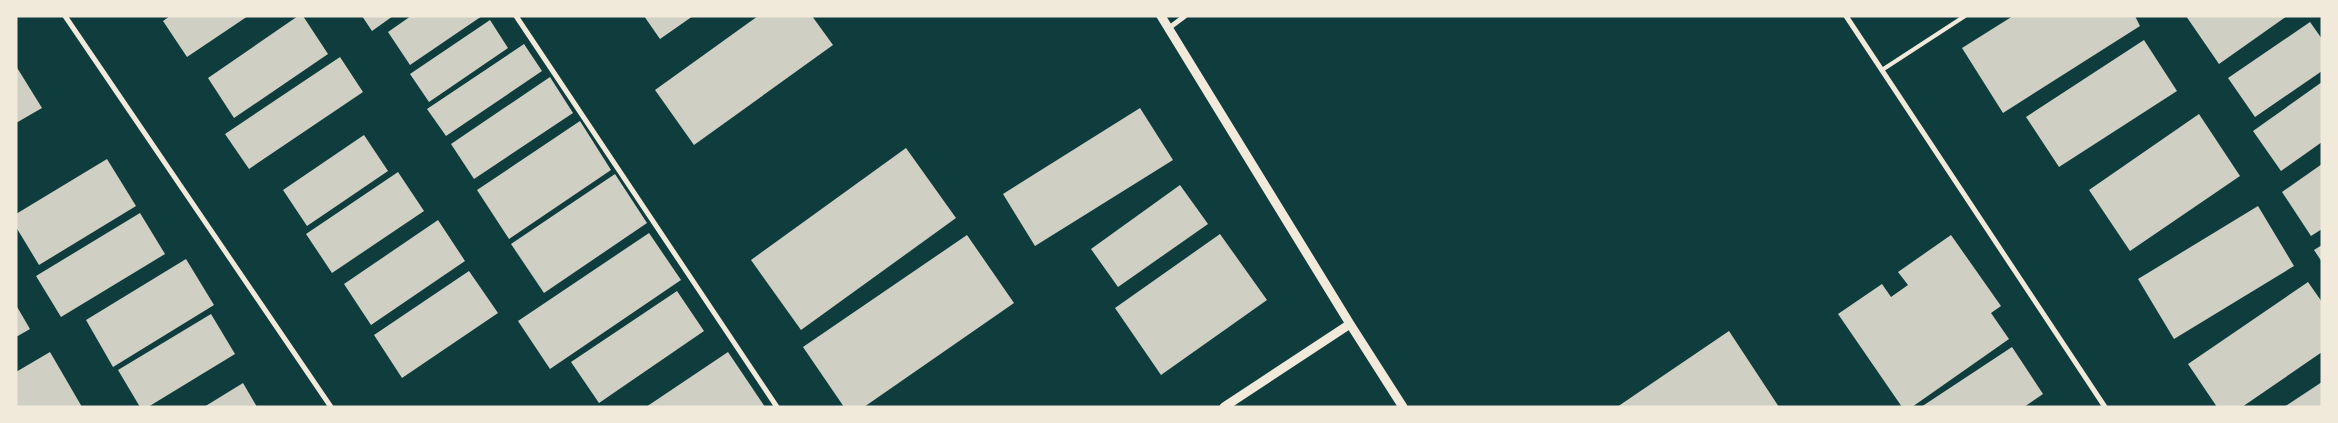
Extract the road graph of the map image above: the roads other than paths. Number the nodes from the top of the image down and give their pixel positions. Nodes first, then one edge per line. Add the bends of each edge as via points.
1 (65, 16) edge
2 (516, 16) edge
3 (1161, 16) edge
4 (1185, 16) edge
5 (1846, 16) edge
6 (1965, 16) edge
7 (1169, 28) junction
8 (1882, 70) junction
9 (1350, 324) junction
10 (331, 407) edge
11 (777, 407) edge
12 (1224, 407) edge
13 (1403, 407) edge
14 (2105, 407) edge

1 - 10 street
2 - 11 street
3 - 7 street
4 - 7 street
5 - 8 street
6 - 8 lane
7 - 9 street
8 - 14 street
9 - 12 street
9 - 13 street

